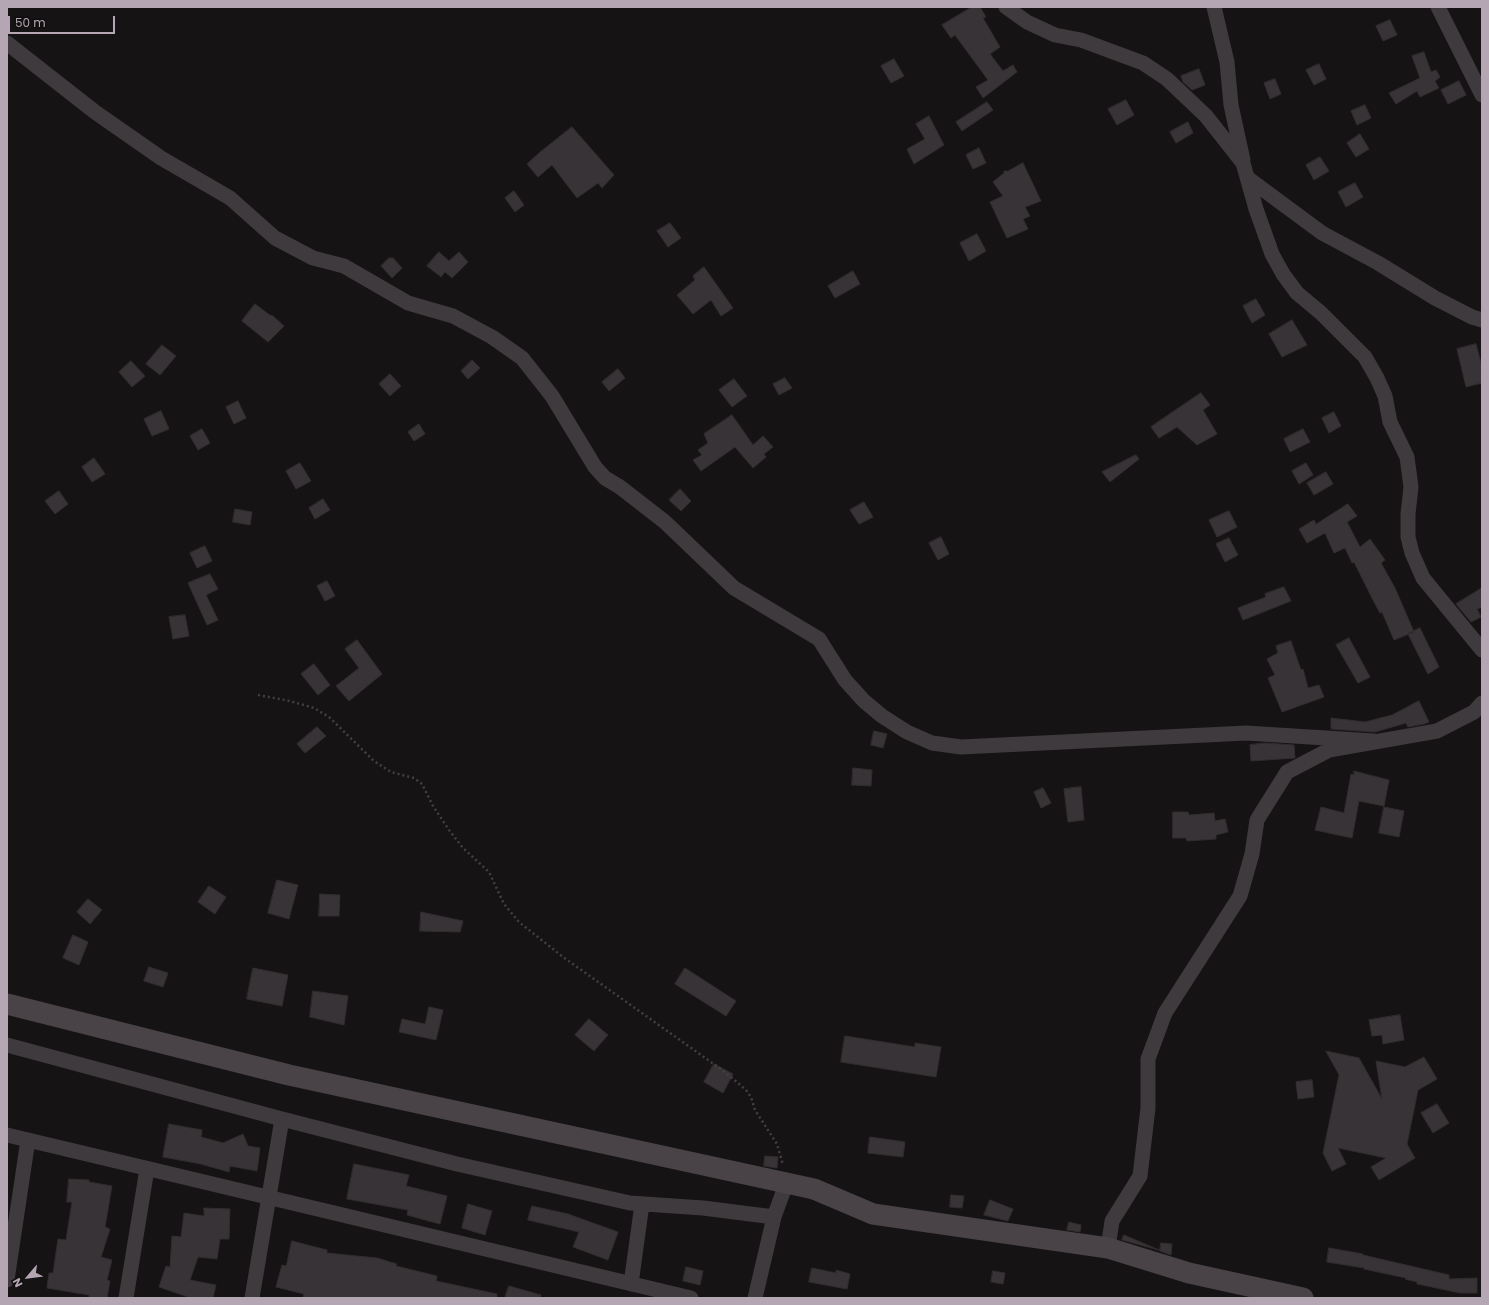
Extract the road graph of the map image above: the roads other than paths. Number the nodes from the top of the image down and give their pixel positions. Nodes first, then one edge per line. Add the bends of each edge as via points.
1 (1006, 7) edge
2 (1214, 7) edge
3 (1438, 7) edge
4 (7, 43) edge
5 (1482, 95) edge
6 (1243, 162) junction
7 (1249, 179) junction
8 (1482, 320) edge
9 (1482, 650) edge
10 (1482, 703) edge
11 (1374, 741) junction
12 (7, 1004) edge
13 (7, 1045) edge
14 (282, 1119) junction
15 (7, 1135) edge
16 (28, 1140) junction
17 (147, 1169) junction
18 (786, 1184) junction
19 (269, 1198) junction
20 (642, 1204) junction
21 (774, 1217) junction
22 (1108, 1248) junction
23 (7, 1280) edge
24 (631, 1284) junction
25 (126, 1298) edge
26 (252, 1298) edge
27 (690, 1298) edge
28 (755, 1298) edge
29 (1303, 1298) edge

1 - 6 street via 1026,22 1055,35 1088,42 1149,66 1167,78 1206,116
2 - 6 street via 1227,62 1231,105
3 - 5 street
4 - 11 street via 102,117 161,158 230,198 275,238 313,258 344,266 408,303 453,316 492,337 522,358 552,396 595,467 605,478 664,522 734,588 819,639 845,680 864,701 907,732 932,743 961,747 1246,733
6 - 7 street
7 - 8 street via 1322,233 1435,298
7 - 9 street via 1266,239 1283,274 1297,293 1321,313 1365,358 1378,378 1385,396 1390,422 1407,456 1411,487 1408,538 1412,553 1423,578
10 - 11 street via 1474,712 1437,731
11 - 22 street via 1329,750 1287,772 1257,820 1252,854 1240,896 1165,1013 1148,1059 1148,1108 1140,1176 1112,1221
12 - 18 main road via 289,1075
13 - 14 street
14 - 19 street
14 - 20 street via 457,1164
15 - 16 street
16 - 17 street
16 - 23 street
17 - 19 street
17 - 25 street
18 - 21 street
18 - 22 main road via 814,1189 873,1214
19 - 24 street
19 - 26 street
20 - 21 street
20 - 24 street
21 - 28 street
22 - 29 main road via 1189,1273
24 - 27 street

